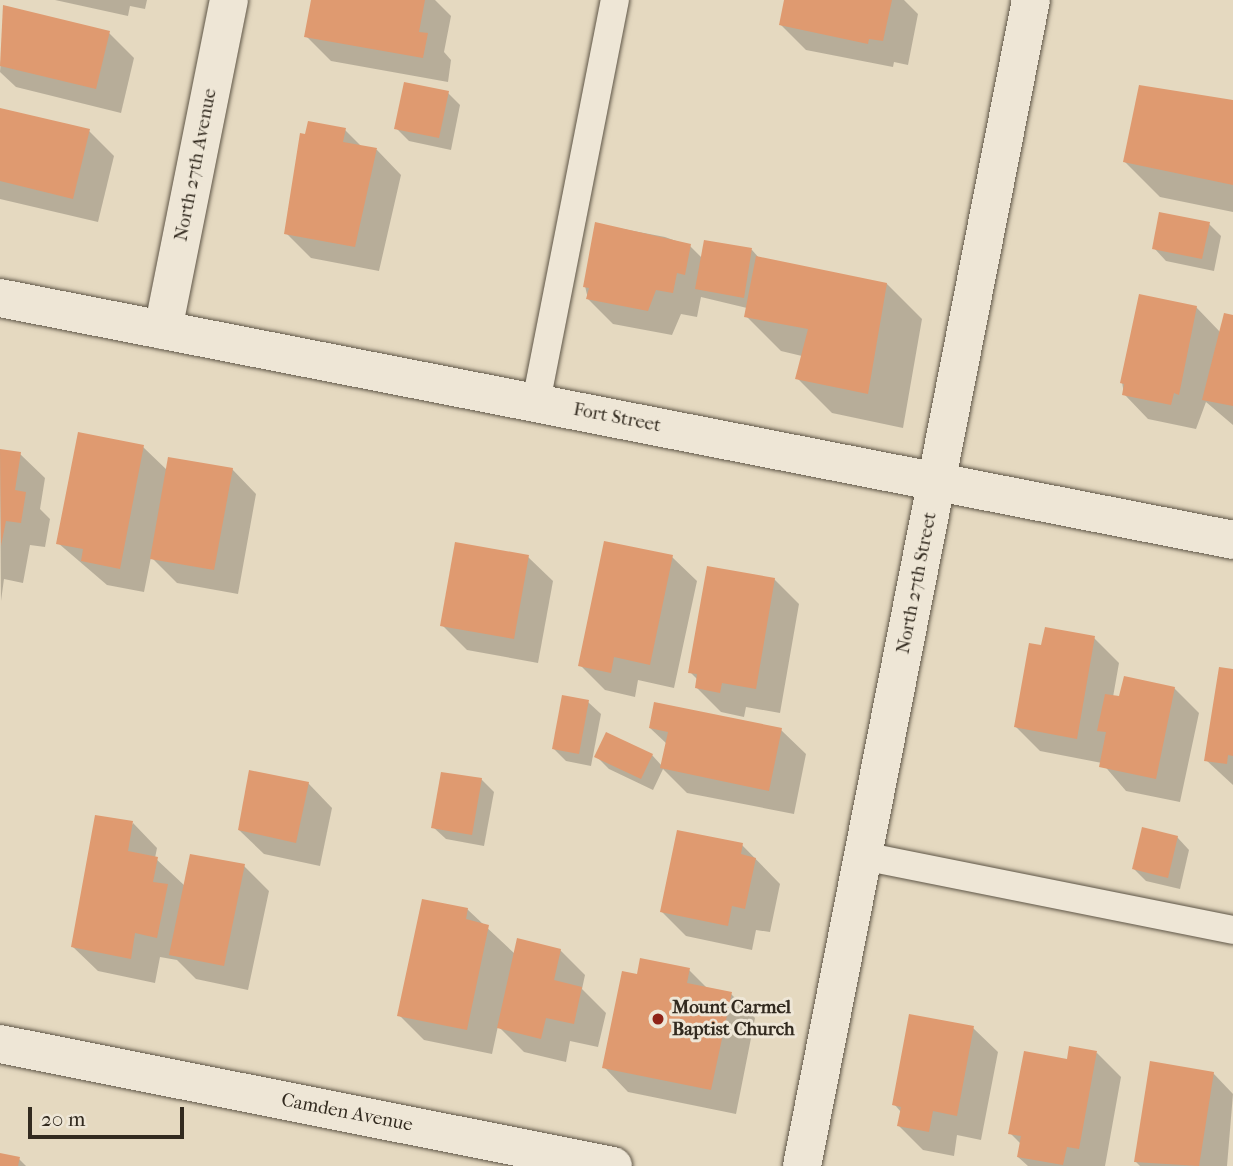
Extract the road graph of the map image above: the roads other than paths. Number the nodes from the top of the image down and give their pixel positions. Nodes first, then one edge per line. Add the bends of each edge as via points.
1 (229, 0) edge
2 (615, 0) edge
3 (1031, 0) edge
4 (0, 298) edge
5 (163, 330) junction
6 (536, 402) junction
7 (937, 481) junction
8 (1233, 540) edge
9 (863, 856) junction
10 (1233, 930) edge
11 (0, 1044) edge
12 (612, 1166) edge
13 (802, 1166) edge

1 - 5 street, North 27th Avenue
2 - 6 lane
3 - 7 street, North 27th Street
4 - 5 street, Fort Street
5 - 6 street, Fort Street
6 - 7 street, Fort Street
7 - 8 street, Fort Street
7 - 9 street, North 27th Street
9 - 10 lane
9 - 13 street, North 27th Street
11 - 12 street, Camden Avenue

